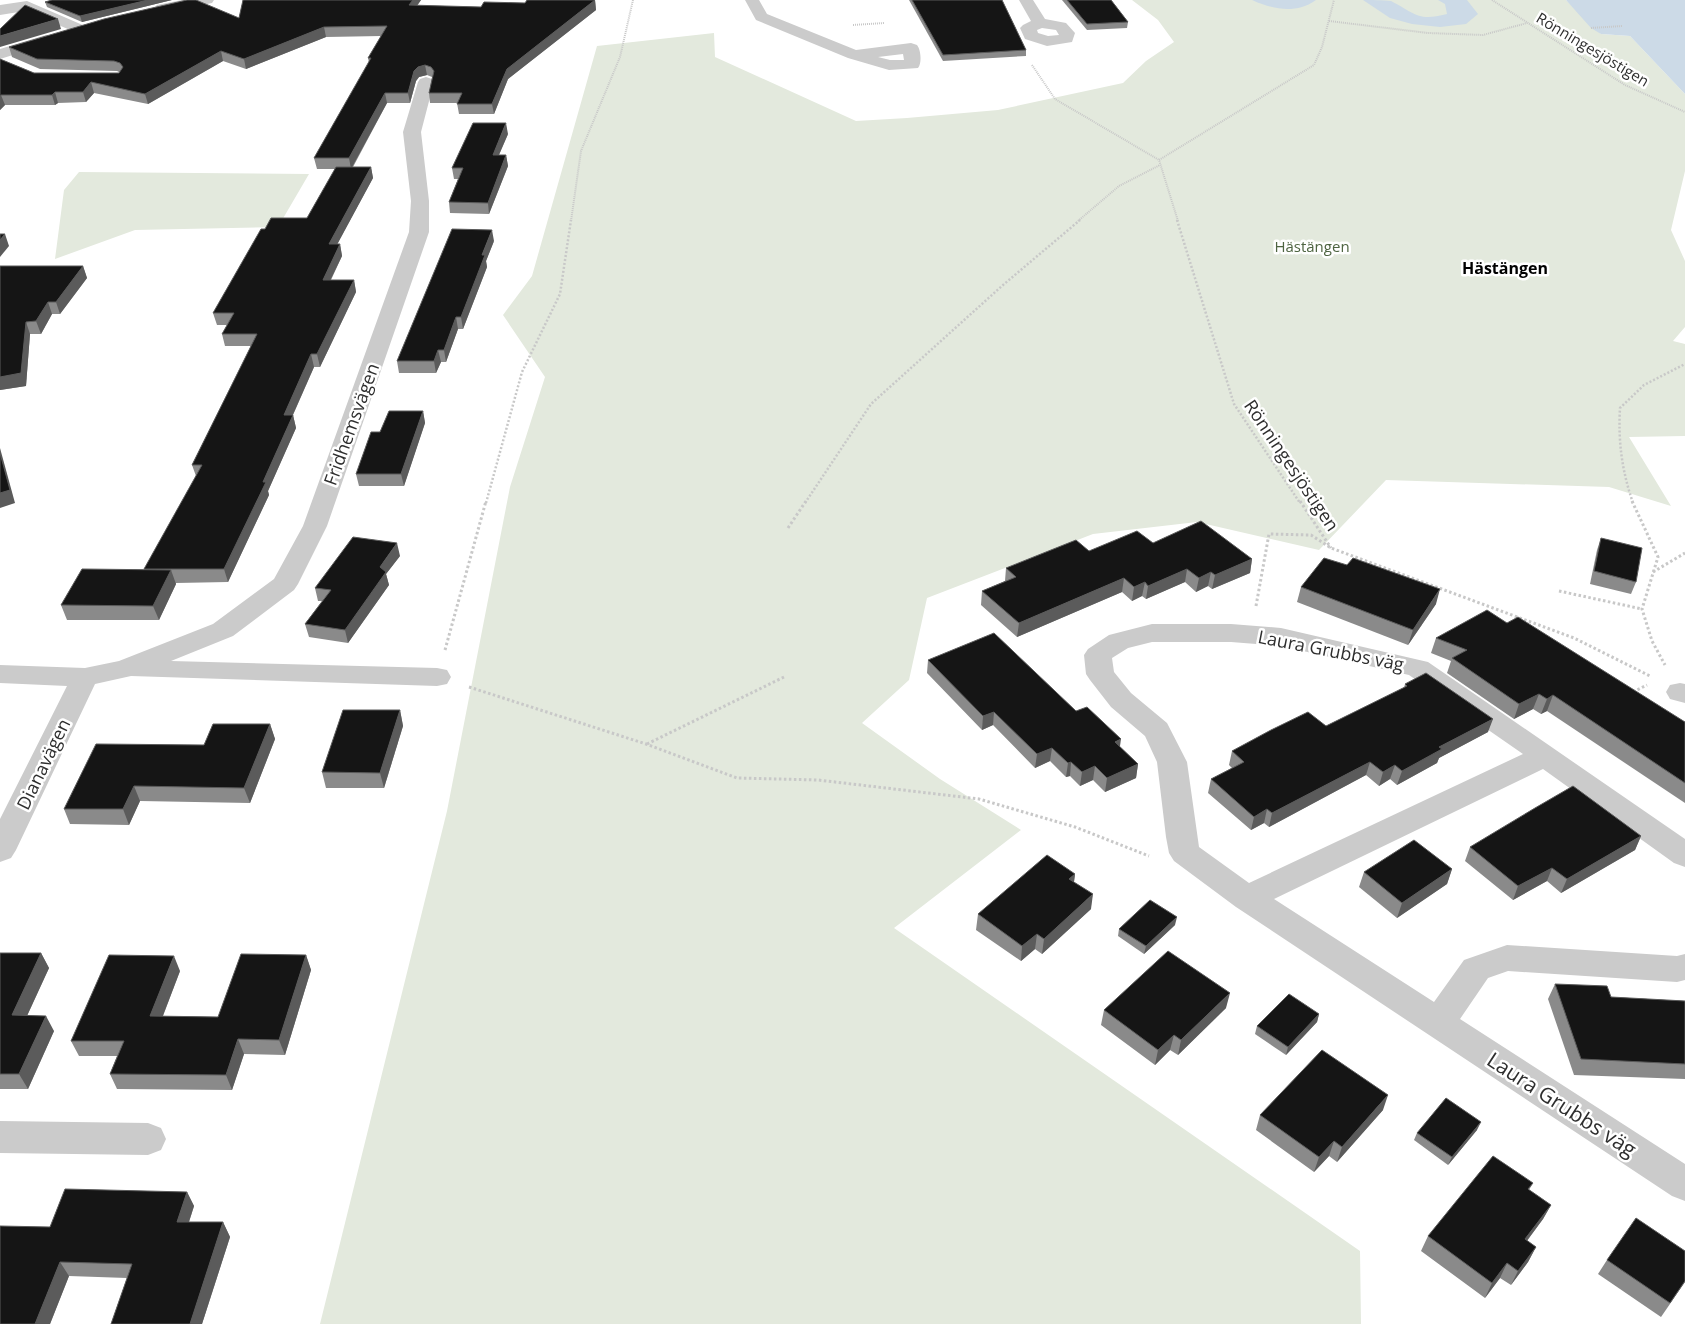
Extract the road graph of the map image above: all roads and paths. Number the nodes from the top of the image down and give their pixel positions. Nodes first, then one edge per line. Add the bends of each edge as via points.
1 (207, 0) edge
2 (633, 0) edge
3 (752, 0) edge
4 (1026, 0) edge
5 (1334, 0) edge
6 (1492, 0) edge
7 (0, 10) edge
8 (147, 12) edge
9 (1329, 21) junction
10 (1528, 22) junction
11 (1040, 23) dead end
12 (96, 25) edge
13 (1622, 26) dead end
14 (1591, 28) dead end
15 (80, 30) junction
16 (0, 54) edge
17 (854, 55) dead end
18 (426, 82) edge
19 (1055, 99) dead end
20 (1685, 112) edge
21 (1159, 160) junction
22 (1160, 165) junction
23 (1685, 364) edge
24 (788, 528) dead end
25 (1331, 548) junction
26 (1685, 553) edge
27 (1653, 572) junction
28 (1559, 590) dead end
29 (1642, 609) junction
30 (1250, 634) junction
31 (125, 669) junction
32 (0, 674) edge
33 (85, 677) junction
34 (438, 677) junction
35 (784, 677) dead end
36 (1674, 688) edge
37 (1632, 693) edge
38 (646, 744) junction
39 (1546, 756) junction
40 (0, 850) edge
41 (1685, 855) edge
42 (1157, 858) dead end
43 (1247, 898) junction
44 (1685, 967) edge
45 (1439, 1023) junction
46 (0, 1138) edge
47 (148, 1139) dead end
48 (1685, 1184) edge

1 - 8 street
2 - 34 path via 620,57 581,150 560,294 522,372
3 - 17 street via 761,17
4 - 11 street
5 - 9 path
6 - 10 path, Rönningesjöstigen
7 - 15 street via 27,6
9 - 10 path via 1428,33 1483,35
9 - 21 path via 1314,65
10 - 20 path, Rönningesjöstigen via 1625,85
12 - 15 street
13 - 14 path
15 - 16 street
18 - 31 street, Fridhemsvägen via 412,132 420,201 419,232 315,526 285,584 223,630
19 - 21 path
21 - 22 path, Rönningesjöstigen
22 - 24 path via 1119,186 871,404
22 - 25 path, Rönningesjöstigen via 1234,404
23 - 27 path via 1644,385 1620,408 1617,432 1621,471 1637,516 1658,557
25 - 30 path via 1311,535 1268,534
25 - 36 path, Rönningesjöstigen via 1574,638
26 - 27 path
27 - 29 path
28 - 29 path
29 - 36 path via 1652,641
30 - 39 street, Laura Grubbs väg via 1281,637 1418,668
30 - 43 street, Laura Grubbs väg via 1152,633 1118,641 1098,655 1100,674 1121,700 1157,730 1172,762 1185,853
31 - 33 street, Fridhemsvägen
31 - 34 street, Fridhemsvägen
32 - 33 street, Fridhemsvägen
33 - 40 street, Dianavägen
34 - 38 path
35 - 38 path
36 - 37 path
38 - 42 path via 737,778 818,780 979,799 1075,827
39 - 41 street, Laura Grubbs väg
39 - 43 street
43 - 45 street, Laura Grubbs väg
44 - 45 street via 1507,958 1476,969
45 - 48 street, Laura Grubbs väg
46 - 47 street

